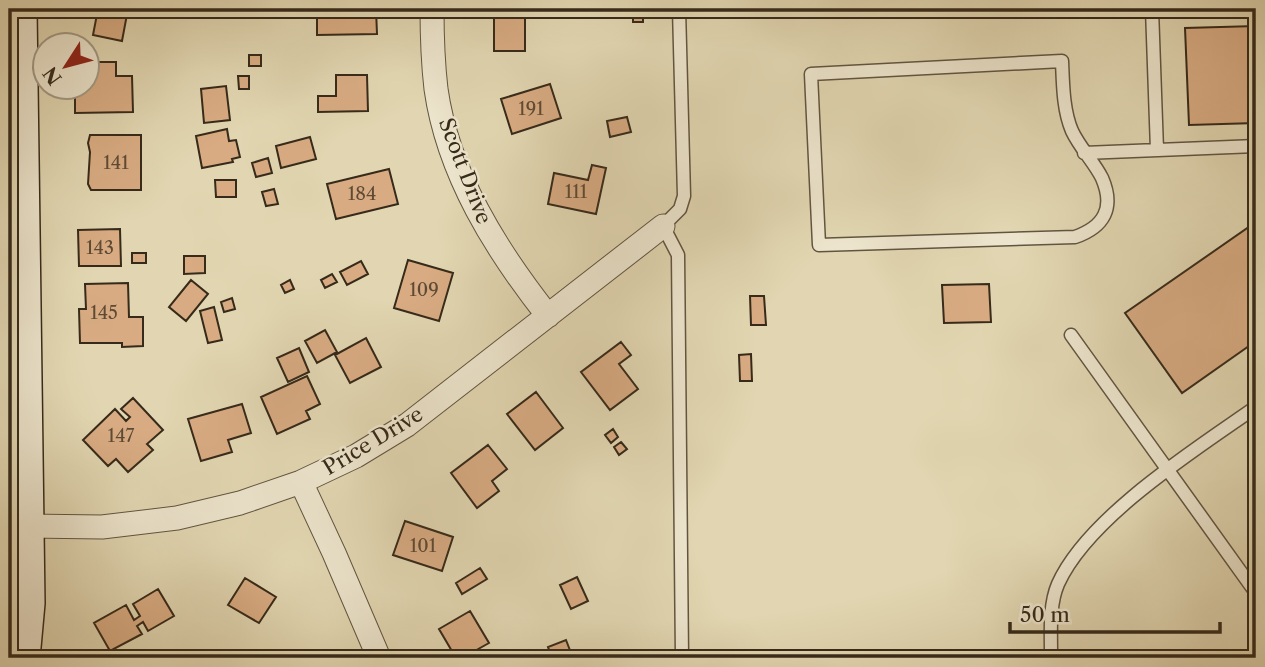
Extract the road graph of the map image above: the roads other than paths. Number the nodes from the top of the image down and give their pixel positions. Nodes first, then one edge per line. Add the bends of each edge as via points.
1 (20, 9) edge
2 (432, 9) edge
3 (679, 9) edge
4 (1152, 9) edge
5 (1256, 146) edge
6 (1157, 150) junction
7 (1083, 153) junction
8 (663, 226) junction
9 (548, 316) junction
10 (1071, 335) dead end
11 (1256, 407) edge
12 (1168, 469) junction
13 (301, 482) junction
14 (28, 526) junction
15 (1256, 593) edge
16 (1051, 653) dead end
17 (23, 658) edge
18 (379, 658) edge
19 (682, 658) edge

1 - 14 main road
2 - 9 street, Scott Drive via 436,90 449,142 490,233
3 - 8 lane via 684,196 680,209
4 - 6 lane
5 - 6 lane
6 - 7 lane
7 - 7 lane via 1064,99 1062,61 811,74 819,245 1075,237 1091,232 1104,219 1107,196 1101,177
8 - 9 street, Price Drive
8 - 19 lane via 678,255
9 - 13 street, Price Drive via 407,425
10 - 12 lane
11 - 12 lane
12 - 15 lane
12 - 16 lane via 1077,552 1057,586
13 - 14 street, Price Drive via 177,518 102,527
13 - 18 street
14 - 17 main road via 29,603

